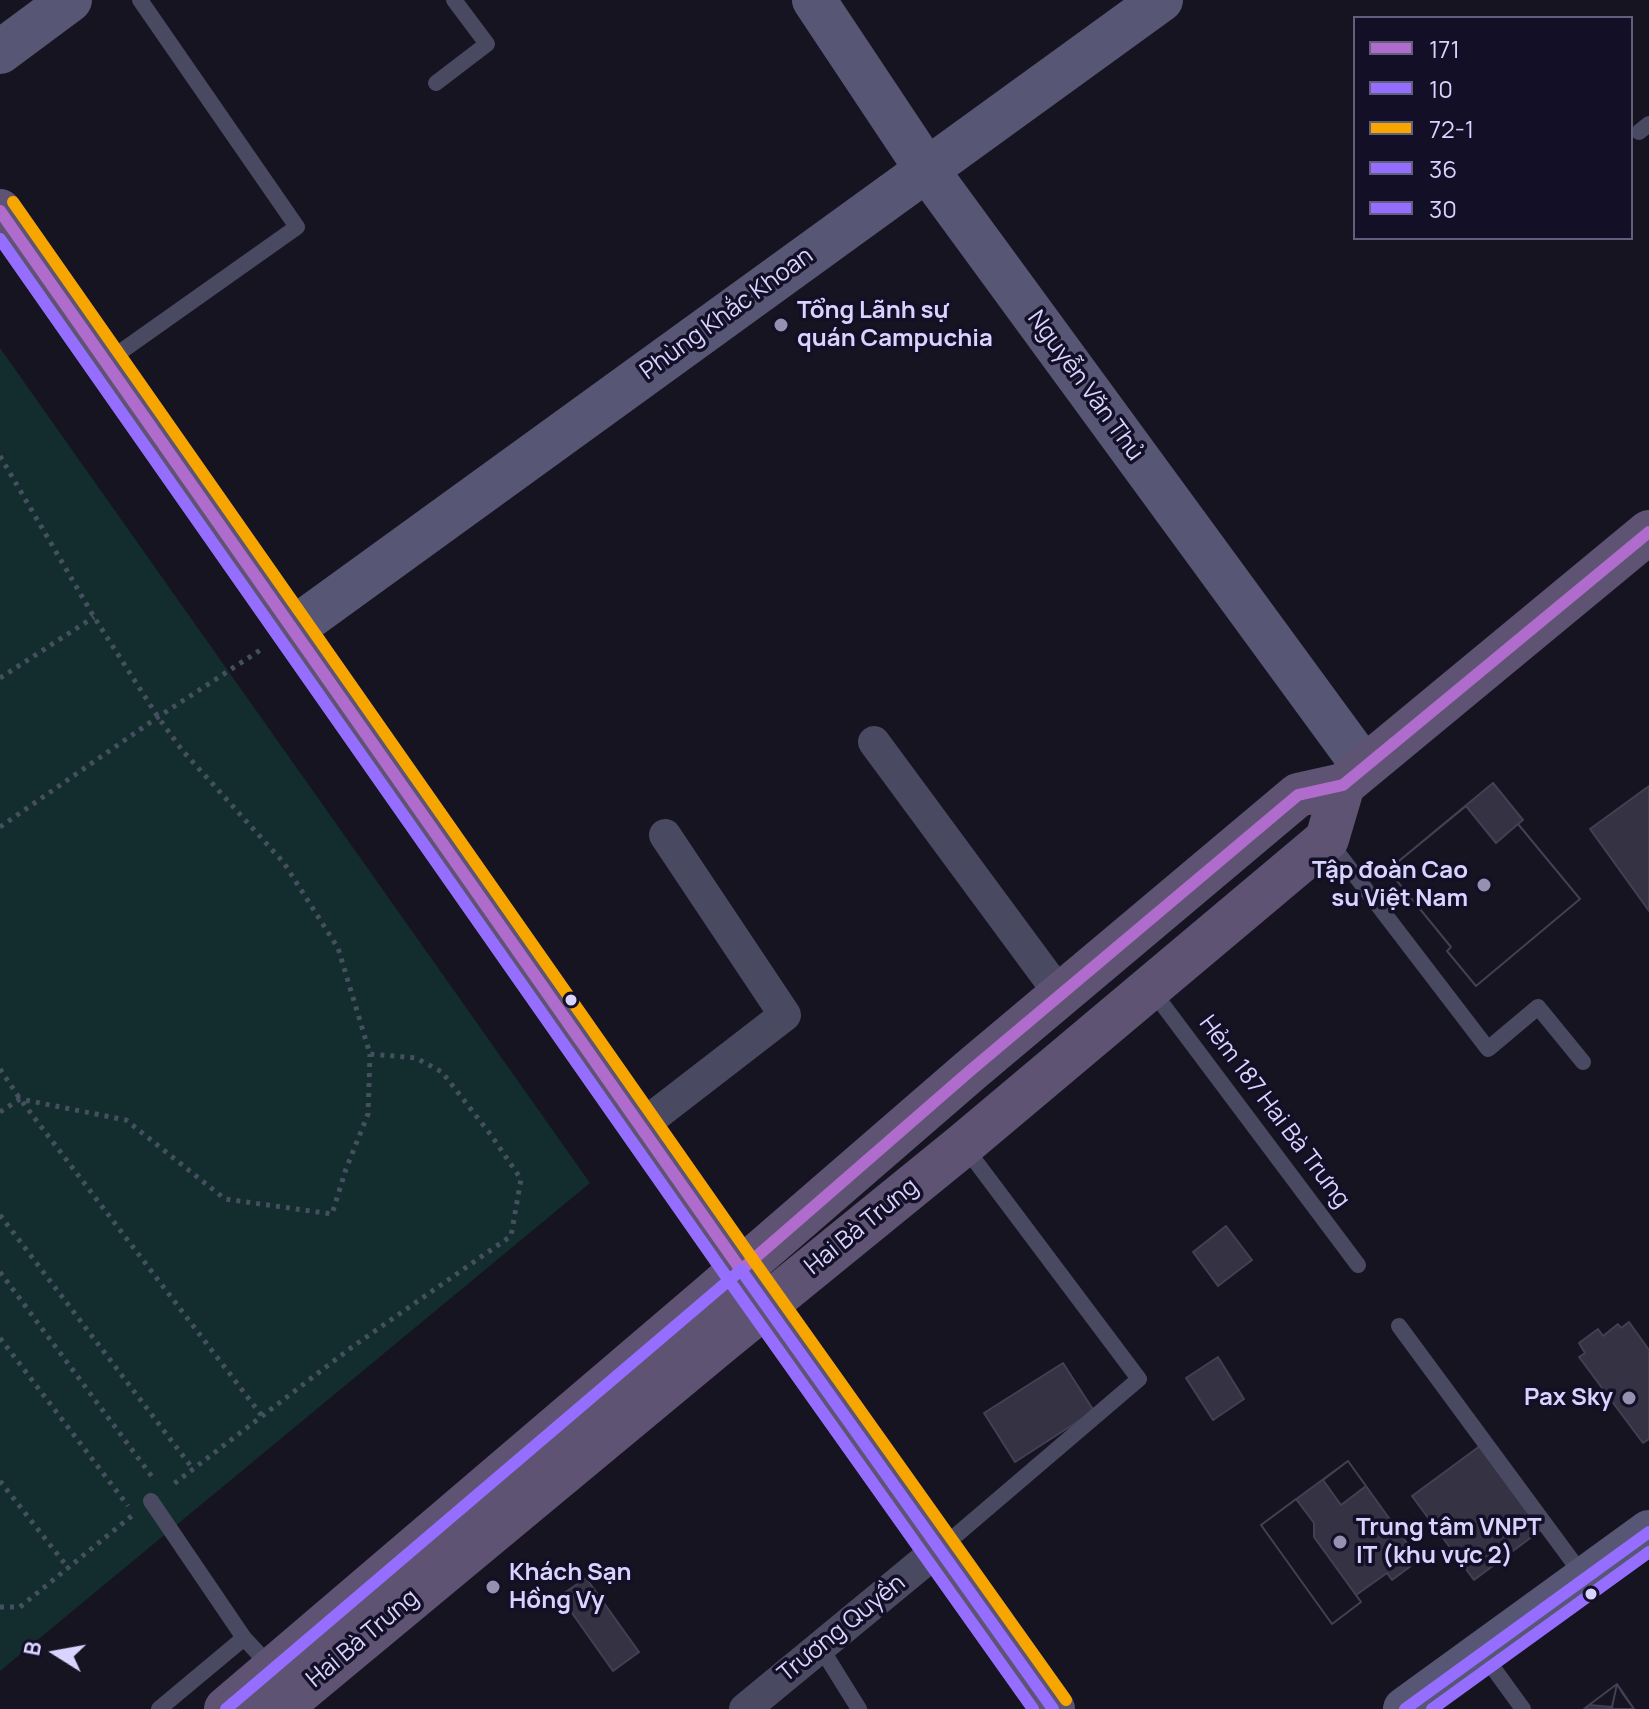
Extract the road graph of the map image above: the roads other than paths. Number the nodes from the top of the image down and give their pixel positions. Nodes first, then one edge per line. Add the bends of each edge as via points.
1 (70, 0) edge
2 (140, 0) edge
3 (454, 0) edge
4 (814, 0) edge
5 (1161, 0) edge
6 (0, 52) edge
7 (436, 83) dead end
8 (927, 170) junction
9 (0, 211) edge
10 (106, 362) junction
11 (1649, 532) edge
12 (293, 629) junction
13 (874, 742) dead end
14 (1353, 776) junction
15 (1298, 795) junction
16 (665, 835) dead end
17 (1327, 839) junction
18 (1150, 988) junction
19 (1060, 994) junction
20 (1583, 1062) dead end
21 (640, 1127) junction
22 (963, 1145) junction
23 (1358, 1265) dead end
24 (741, 1270) junction
25 (766, 1305) junction
26 (1399, 1326) dead end
27 (157, 1496) road end
28 (1645, 1542) edge
29 (939, 1549) junction
30 (1585, 1578) junction
31 (821, 1648) junction
32 (1482, 1653) junction
33 (272, 1678) edge
34 (159, 1709) edge
35 (226, 1709) edge
36 (745, 1709) edge
37 (859, 1709) edge
38 (1053, 1709) edge
39 (1405, 1709) edge
40 (1523, 1709) edge

1 - 6 street
2 - 10 lane via 297,227
3 - 7 lane via 487,44
4 - 8 street, Nguyễn Văn Thủ
5 - 8 street, Phùng Khắc Khoan
8 - 12 street, Phùng Khắc Khoan
8 - 14 street, Nguyễn Văn Thủ
9 - 10 main road
10 - 12 main road
11 - 14 main road, Hai Bà Trưng
12 - 21 main road
13 - 19 street
14 - 15 main road, Hai Bà Trưng
14 - 17 main road
15 - 17 main road
15 - 19 main road, Hai Bà Trưng
16 - 21 street via 785,1015
17 - 18 main road, Hai Bà Trưng
17 - 20 lane via 1488,1049 1538,1007
18 - 22 main road, Hai Bà Trưng
18 - 23 lane, Hẻm 187 Hai Bà Trưng
19 - 24 main road, Hai Bà Trưng
21 - 24 main road
22 - 25 main road, Hai Bà Trưng
22 - 29 lane via 1139,1379
24 - 25 main road
24 - 33 main road, Hai Bà Trưng
25 - 29 main road
25 - 33 main road, Hai Bà Trưng
26 - 30 lane
27 - 33 lane
28 - 30 street
29 - 31 street, Trương Quyền
29 - 38 main road
30 - 32 street
31 - 36 street, Trương Quyền
31 - 37 lane
32 - 39 street
32 - 40 lane
33 - 34 lane
33 - 35 main road, Hai Bà Trưng

